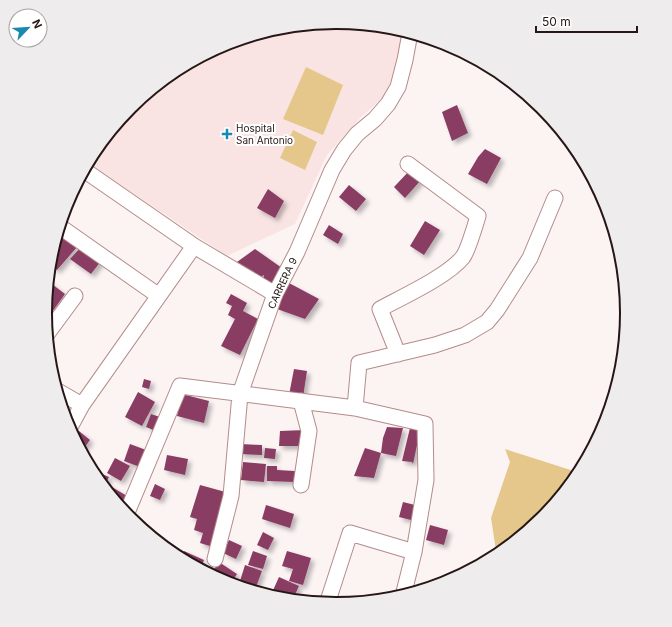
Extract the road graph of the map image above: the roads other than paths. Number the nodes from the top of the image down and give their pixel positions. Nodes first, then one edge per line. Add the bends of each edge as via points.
1 (409, 39) edge
2 (408, 164) dead end
3 (89, 173) edge
4 (555, 198) dead end
5 (65, 229) edge
6 (194, 246) junction
7 (275, 294) junction
8 (75, 296) dead end
9 (159, 296) junction
10 (52, 326) edge
11 (398, 354) junction
12 (63, 394) edge
13 (240, 394) junction
14 (301, 401) junction
15 (82, 405) junction
16 (355, 408) junction
17 (73, 422) edge
18 (301, 485) dead end
19 (129, 508) edge
20 (414, 552) junction
21 (215, 559) dead end
22 (405, 589) edge
23 (330, 598) edge

1 - 7 street, CARRERA 9 via 398,87 388,104 352,139 332,170 297,252
2 - 11 street via 478,216 464,256 454,266 380,309
3 - 6 street
4 - 11 street via 530,258 487,322 465,335
5 - 9 street
6 - 7 street
6 - 9 street
7 - 13 street, CARRERA 9
8 - 10 street
9 - 15 street
11 - 16 street via 359,363
12 - 15 street
13 - 14 street
13 - 19 street via 180,386
13 - 21 street, CARRERA 9 via 231,496
14 - 16 street
14 - 18 street via 309,431
15 - 17 street
16 - 20 street via 425,424 426,480
20 - 22 street
20 - 23 street via 350,533

